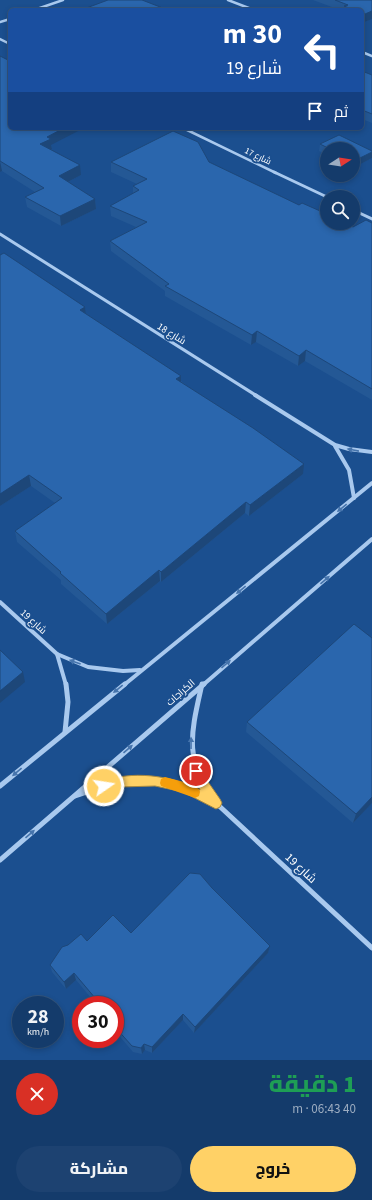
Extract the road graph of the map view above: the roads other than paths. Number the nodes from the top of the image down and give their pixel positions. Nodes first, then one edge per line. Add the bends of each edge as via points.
1 (63, 0) edge
2 (228, 0) edge
3 (40, 8) edge
4 (249, 8) edge
5 (187, 130) edge
6 (320, 195) edge
7 (360, 213) edge
8 (372, 219) edge
9 (0, 234) edge
10 (335, 446) junction
11 (372, 452) edge
12 (372, 483) edge
13 (354, 498) junction
14 (372, 539) edge
15 (0, 602) edge
16 (57, 654) junction
17 (140, 670) junction
18 (202, 684) junction
19 (65, 732) junction
20 (0, 786) edge
21 (73, 797) junction
22 (216, 803) junction
23 (0, 860) edge
24 (372, 948) edge

1 - 3 street
2 - 4 street
5 - 6 street, شارع 17
7 - 8 street
9 - 10 street, شارع 18
11 -> 10 street, شارع 18
10 - 13 street, شارع 18 via 350,472
12 - 13 street
13 -> 17 street
18 -> 14 street, الكراجات
15 - 16 street, شارع 19
17 -> 16 street, شارع 19 via 88,667
16 - 19 street, شارع 19 via 69,691
17 -> 19 street
21 -> 18 street, الكراجات
22 -> 18 street, شارع 19 via 200,779 191,748 191,734
19 -> 20 street
21 - 22 street, شارع 19 via 120,782 155,781 184,788
23 -> 21 street, الكراجات
22 - 24 street, شارع 19

